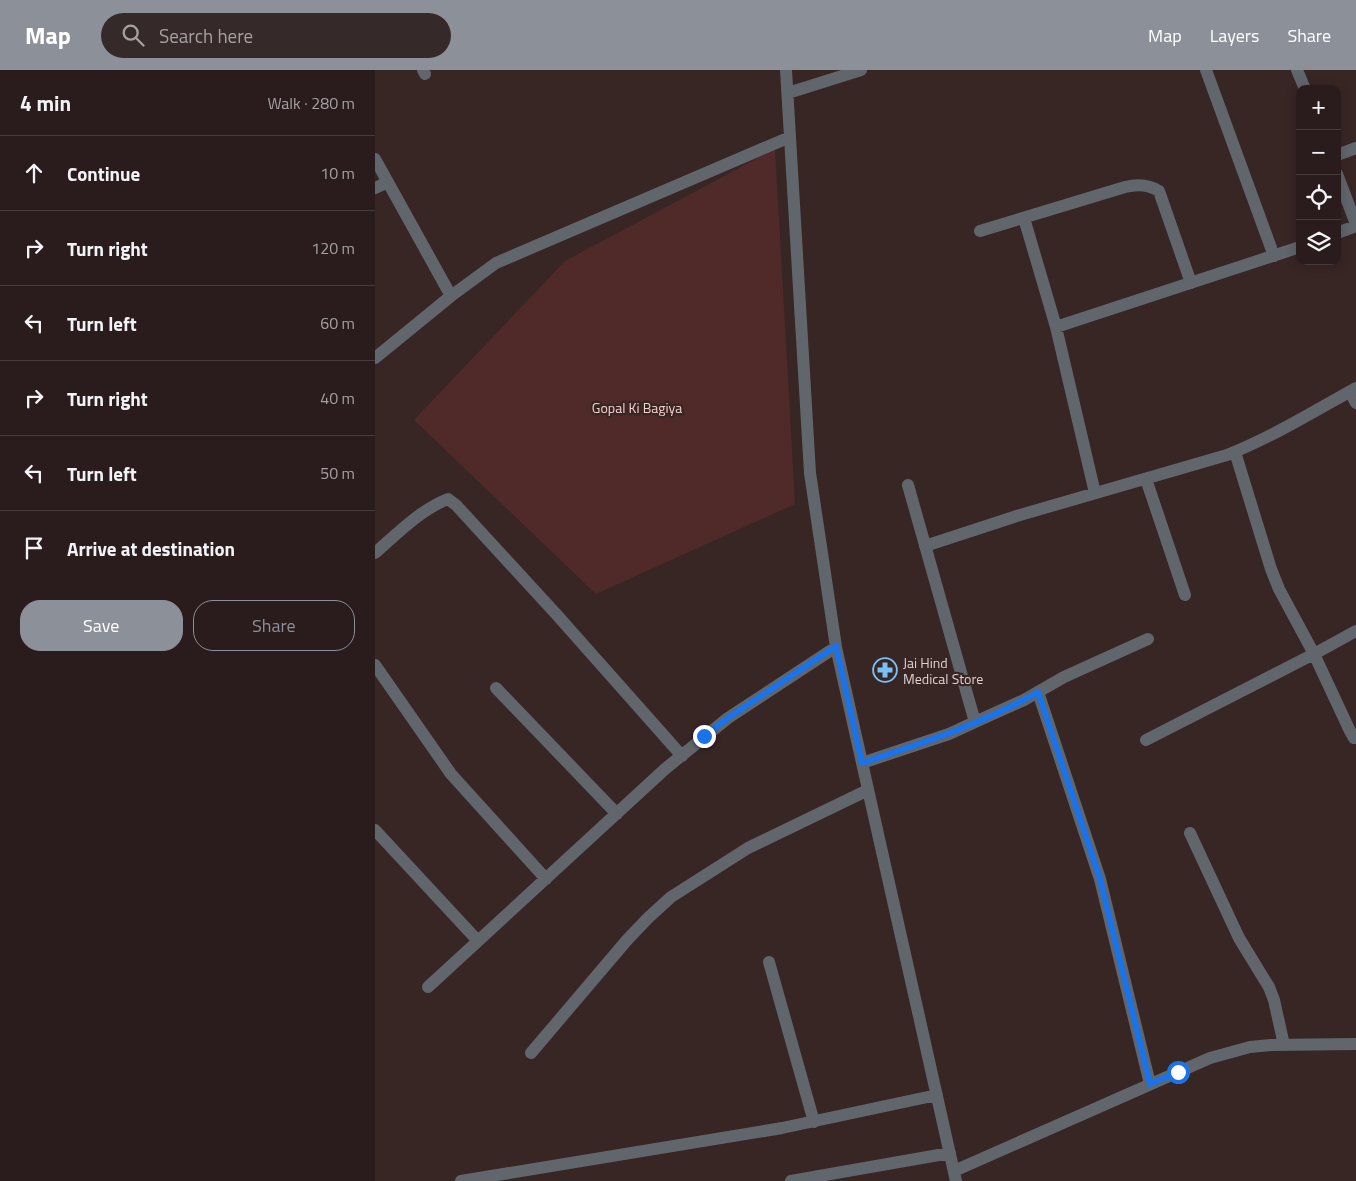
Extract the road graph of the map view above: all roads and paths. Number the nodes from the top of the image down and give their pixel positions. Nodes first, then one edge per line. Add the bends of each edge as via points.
1 (786, 70) edge
2 (861, 70) edge
3 (1206, 70) edge
4 (1297, 70) edge
5 (1303, 85) edge
6 (788, 93) junction
7 (790, 137) junction
8 (1356, 148) edge
9 (1341, 154) edge
10 (375, 159) edge
11 (1337, 175) edge
12 (388, 182) junction
13 (375, 188) edge
14 (1024, 218) junction
15 (1356, 225) edge
16 (979, 231) dead end
17 (1341, 231) edge
18 (1296, 248) edge
19 (1274, 256) junction
20 (1191, 283) junction
21 (451, 296) junction
22 (1056, 327) junction
23 (375, 358) edge
24 (1353, 390) edge
25 (1356, 404) edge
26 (1235, 452) junction
27 (1146, 479) junction
28 (908, 485) dead end
29 (1095, 494) junction
30 (925, 546) junction
31 (375, 553) edge
32 (1185, 595) dead end
33 (1356, 631) edge
34 (1148, 639) dead end
35 (836, 646) junction
36 (1314, 654) junction
37 (375, 665) edge
38 (495, 688) dead end
39 (1038, 692) junction
40 (975, 722) junction
41 (1356, 738) edge
42 (1146, 740) dead end
43 (682, 756) junction
44 (862, 763) junction
45 (868, 790) junction
46 (617, 814) junction
47 (375, 830) edge
48 (1190, 832) dead end
49 (546, 879) junction
50 (478, 941) junction
51 (769, 962) dead end
52 (428, 987) dead end
53 (1356, 1044) edge
54 (1284, 1045) junction
55 (531, 1053) dead end
56 (1150, 1084) junction
57 (937, 1095) junction
58 (814, 1122) junction
59 (949, 1153) junction
60 (955, 1176) edge
61 (461, 1181) edge
62 (791, 1181) edge

1 - 6 street
2 - 6 street
3 - 19 street
4 - 5 street
6 - 7 street
7 - 21 street via 496,262
7 - 35 street via 809,473
8 - 9 street
10 - 12 street
11 - 15 street
12 - 13 street
12 - 21 street
14 - 16 street
14 - 20 street via 1136,184 1152,187 1159,191
14 - 22 street
15 - 17 street
18 - 19 street
19 - 20 street
20 - 22 street
21 - 23 street
22 - 29 street
24 - 25 street
24 - 26 street
26 - 27 street
26 - 36 street via 1271,569
27 - 29 street
27 - 32 street
28 - 30 street
29 - 30 street
30 - 40 street
31 - 43 street via 414,520 448,499 557,615
33 - 36 street
34 - 39 street
35 - 43 street via 728,718
35 - 44 street
36 - 41 street
36 - 42 street
37 - 49 street via 451,774
38 - 46 street
39 - 40 street
39 - 56 street via 1100,879
40 - 44 street
43 - 46 street
44 - 45 street
45 - 55 street via 748,848 671,897 648,918
45 - 57 street
46 - 49 street
47 - 50 street
48 - 54 street via 1239,938 1269,987
49 - 50 street
50 - 52 street
51 - 58 street
53 - 54 street
54 - 56 street via 1250,1047 1210,1058
56 - 60 street
57 - 58 street
57 - 59 street
58 - 61 street
59 - 60 street
59 - 62 street

